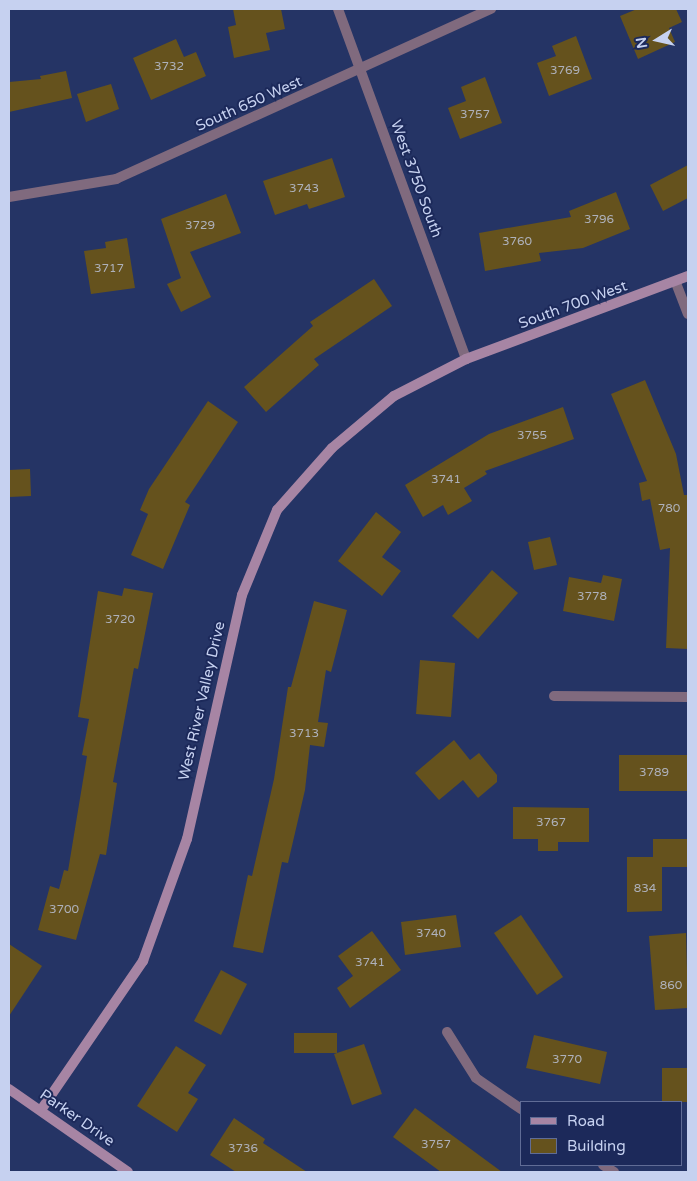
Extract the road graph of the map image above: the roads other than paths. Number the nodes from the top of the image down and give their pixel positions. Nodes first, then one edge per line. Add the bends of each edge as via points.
1 (338, 9) edge
2 (491, 9) edge
3 (361, 70) junction
4 (9, 197) edge
5 (688, 276) edge
6 (676, 283) junction
7 (688, 314) edge
8 (466, 359) junction
9 (554, 696) dead end
10 (688, 697) edge
11 (447, 1032) dead end
12 (9, 1089) edge
13 (520, 1108) edge
14 (41, 1110) junction
15 (128, 1172) edge

1 - 3 street, West 3750 South
2 - 3 street, South 650 West
3 - 4 street, South 650 West via 116,179
3 - 8 street, West 3750 South
5 - 6 street, South 700 West
6 - 7 street
6 - 8 street, South 700 West
8 - 14 street, West River Valley Drive via 394,396 332,448 277,510 242,595 187,839 143,961
9 - 10 street
11 - 13 street via 476,1078
12 - 14 street, Parker Drive
14 - 15 street, Parker Drive

